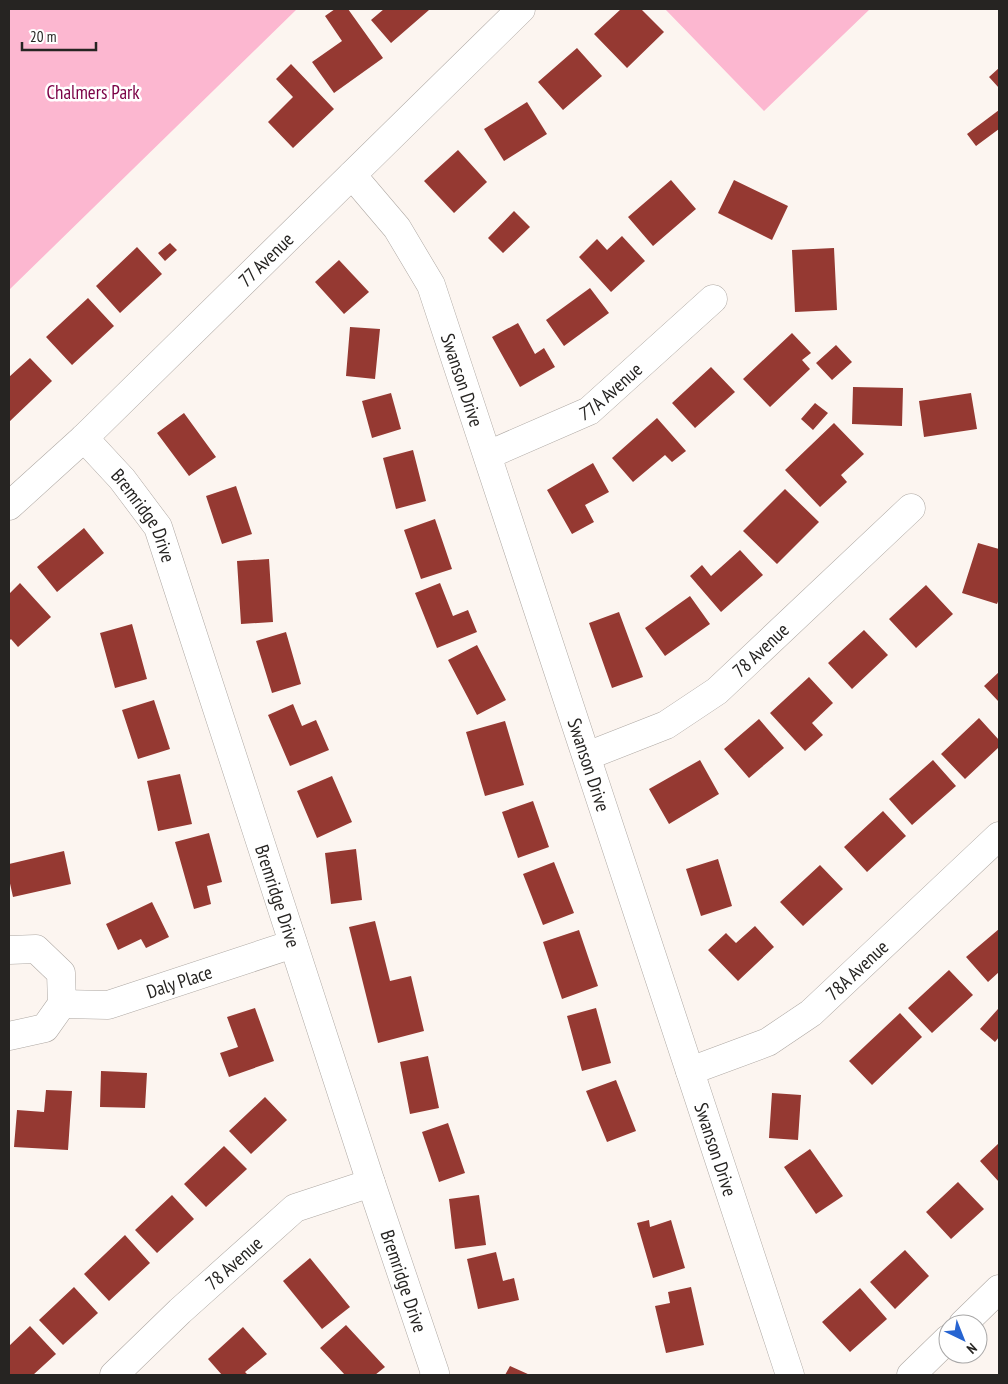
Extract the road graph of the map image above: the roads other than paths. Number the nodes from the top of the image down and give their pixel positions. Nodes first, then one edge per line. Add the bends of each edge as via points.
1 (521, 9) edge
2 (352, 175) junction
3 (713, 299) dead end
4 (84, 438) junction
5 (488, 455) junction
6 (9, 506) edge
7 (911, 508) dead end
8 (587, 756) junction
9 (999, 836) edge
10 (293, 944) junction
11 (9, 950) edge
12 (62, 1004) junction
13 (9, 1036) edge
14 (690, 1071) junction
15 (371, 1183) junction
16 (999, 1288) edge
17 (973, 1314) edge
18 (938, 1349) edge
19 (114, 1375) edge
20 (434, 1375) edge
21 (790, 1375) edge
22 (911, 1375) edge

1 - 2 street, 77 Avenue
2 - 4 street, 77 Avenue
2 - 5 street, Swanson Drive via 397,228 431,285
3 - 5 street, 77A Avenue via 589,411
4 - 6 street, 77 Avenue
4 - 10 street, Bremridge Drive via 122,479 158,527
5 - 8 street, Swanson Drive
7 - 8 street, 78 Avenue via 717,691 666,724
8 - 14 street, Swanson Drive
9 - 14 street, 78A Avenue via 811,1013 768,1042
10 - 12 street, Daly Place via 108,1005
10 - 15 street, Bremridge Drive
11 - 12 street via 36,949 61,973
12 - 13 street via 45,1028
14 - 21 street, Swanson Drive
15 - 19 street, 78 Avenue via 295,1208
15 - 20 street, Bremridge Drive
16 - 17 street
18 - 22 street

